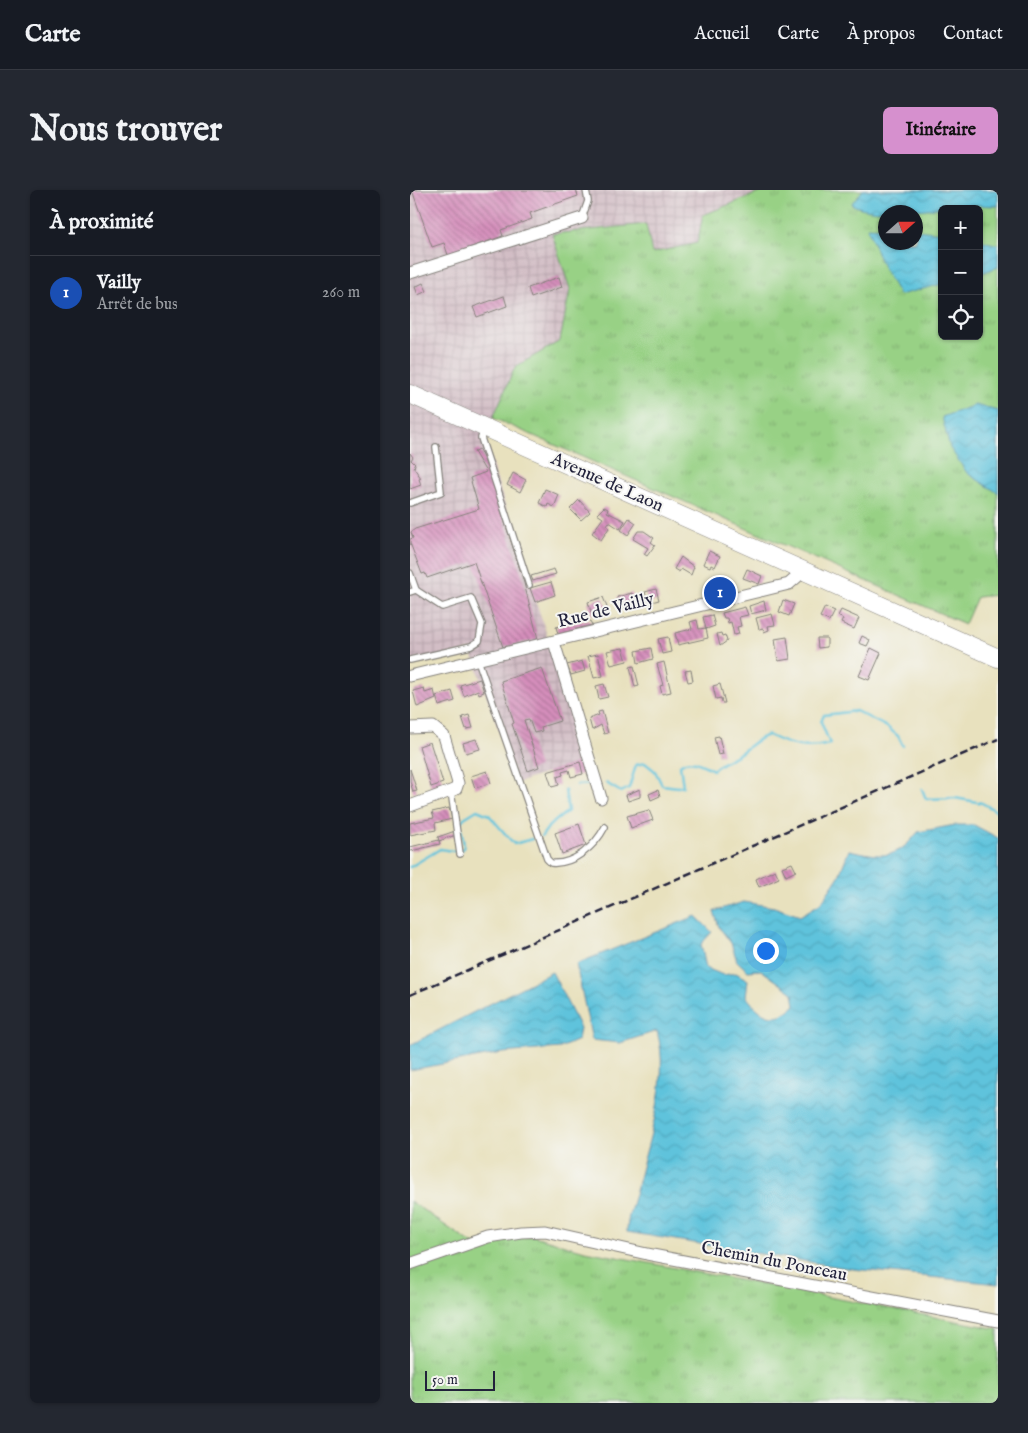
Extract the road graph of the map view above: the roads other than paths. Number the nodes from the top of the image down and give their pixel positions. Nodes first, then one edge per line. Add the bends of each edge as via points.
1 (586, 190) edge
2 (582, 218) joint
3 (410, 273) edge
4 (410, 394) edge
5 (485, 428) junction
6 (436, 447) dead end
7 (410, 504) edge
8 (805, 570) junction
9 (410, 573) edge
10 (529, 585) dead end
11 (413, 591) edge
12 (554, 642) junction
13 (998, 658) edge
14 (410, 660) edge
15 (478, 660) junction
16 (410, 676) edge
17 (410, 728) edge
18 (451, 791) junction
19 (601, 798) dead end
20 (410, 806) edge
21 (605, 827) dead end
22 (460, 854) dead end
23 (410, 1264) edge
24 (998, 1321) edge

1 - 2 lane via 588,201
2 - 3 street
4 - 5 main road, Avenue de Laon
5 - 8 main road, Avenue de Laon
5 - 10 lane via 481,438
6 - 7 lane via 441,492
8 - 12 street, Rue de Vailly via 789,584
8 - 13 main road, Avenue de Laon
9 - 11 lane
11 - 14 lane via 442,607 471,598 482,624 479,641 470,646
12 - 15 street, Rue de Vailly
12 - 19 street
15 - 16 street, Rue de Vailly
15 - 21 lane via 547,859 560,864 592,848
17 - 18 street via 433,727 444,736 458,783
18 - 20 street
18 - 22 lane
23 - 24 street, Chemin du Ponceau via 488,1237 545,1231 676,1260

